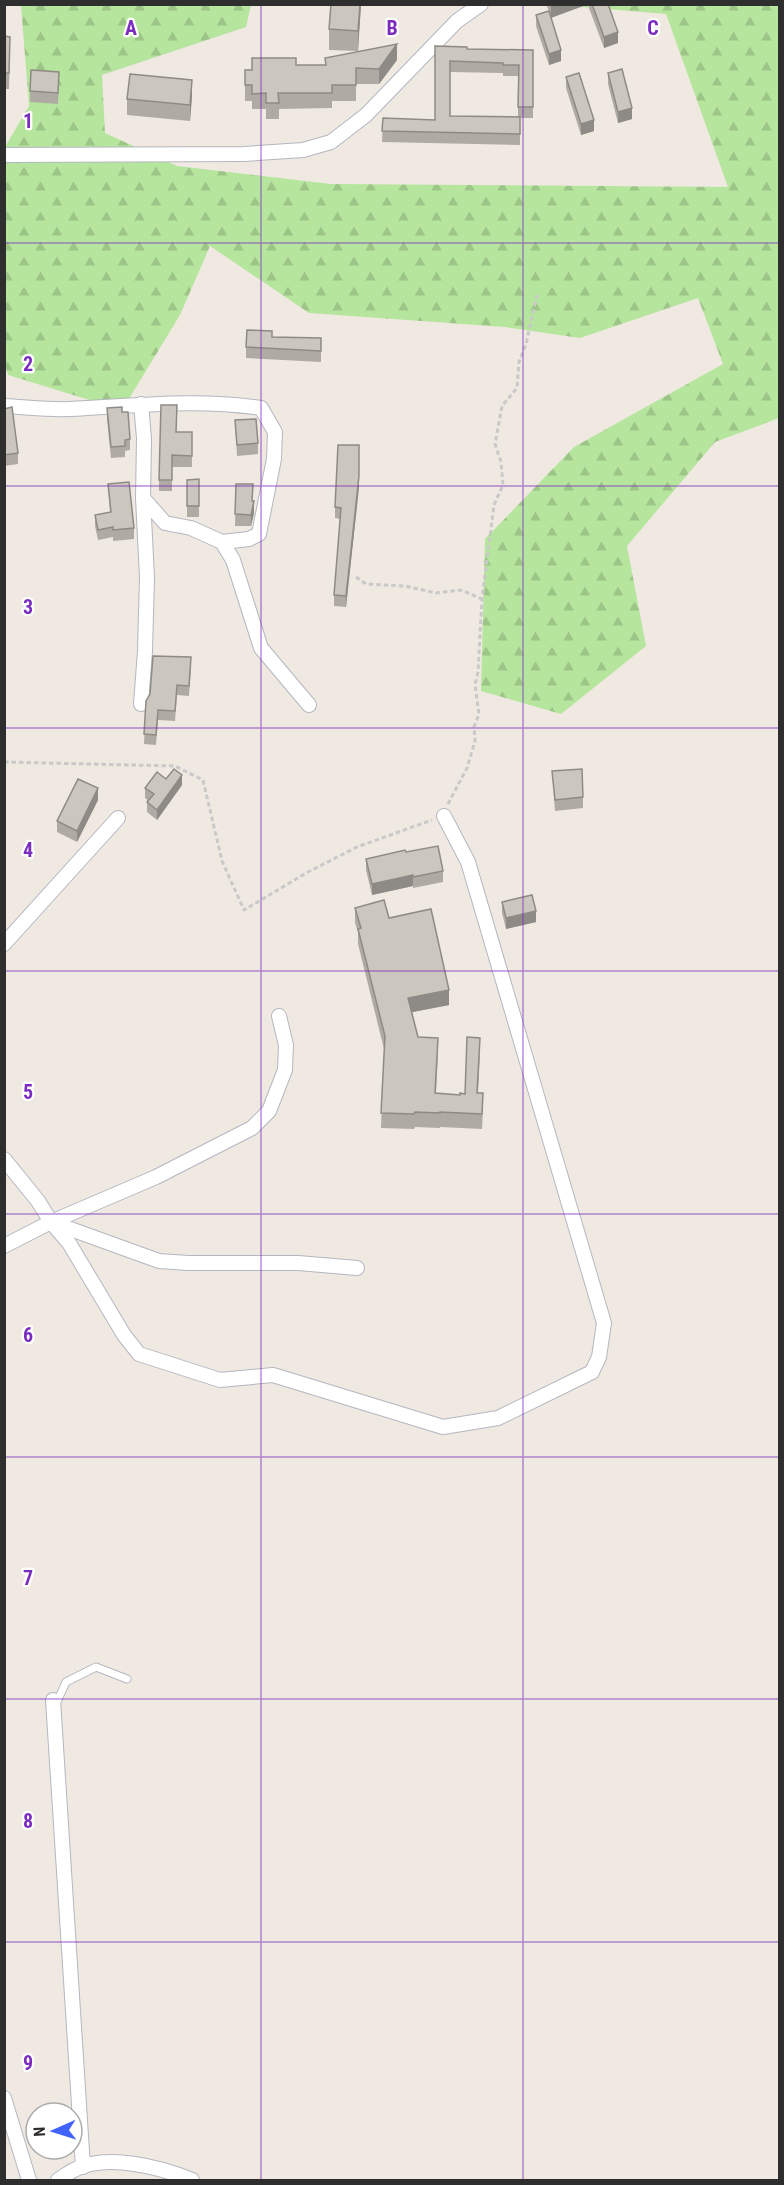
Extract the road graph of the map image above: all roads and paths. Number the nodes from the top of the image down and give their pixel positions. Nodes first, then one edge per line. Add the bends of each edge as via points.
1 (481, 4) edge
2 (4, 156) edge
3 (537, 295) dead end
4 (141, 404) junction
5 (4, 406) edge
6 (143, 498) junction
7 (222, 542) junction
8 (356, 577) dead end
9 (482, 599) junction
10 (141, 704) dead end
11 (309, 705) dead end
12 (4, 762) edge
13 (444, 816) junction
14 (118, 818) dead end
15 (4, 944) edge
16 (279, 1016) dead end
17 (4, 1159) edge
18 (51, 1222) junction
19 (4, 1246) edge
20 (357, 1268) dead end
21 (127, 1679) dead end
22 (53, 1705) joint
23 (4, 2098) edge
24 (83, 2167) junction
25 (29, 2181) edge
26 (58, 2181) edge
27 (192, 2181) edge

1 - 2 street via 457,21 366,115 331,142 303,150 244,154
3 - 9 path via 519,362 517,388 502,406 495,444 503,485 494,505
4 - 5 street via 66,410
4 - 6 street
4 - 7 street via 227,403 261,408 275,432 274,459 259,534
6 - 7 street via 165,523 191,528
6 - 10 street via 147,577
7 - 11 street via 233,560 261,648
8 - 9 path via 366,584 436,593 461,590
9 - 13 path via 474,685 479,714 474,727 475,741
12 - 13 path via 175,766 203,780 222,861 244,910 357,847
13 - 18 street via 468,862 604,1323 592,1372 498,1418 443,1427 273,1375 220,1380 138,1354
14 - 15 street
16 - 18 street via 286,1045 285,1070 269,1111 252,1128 156,1177
17 - 18 street
18 - 19 street
18 - 20 street via 159,1260
21 - 22 lane via 96,1667 66,1682
22 - 24 street
23 - 25 street
24 - 26 street
24 - 27 street via 118,2163 145,2166

